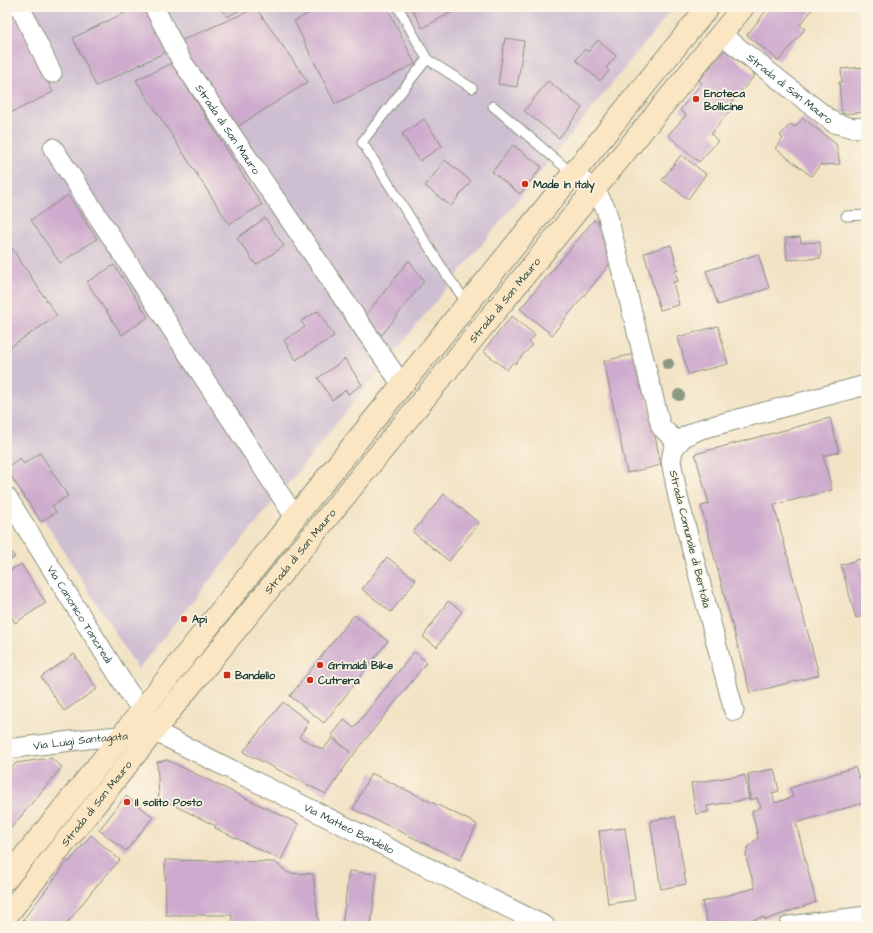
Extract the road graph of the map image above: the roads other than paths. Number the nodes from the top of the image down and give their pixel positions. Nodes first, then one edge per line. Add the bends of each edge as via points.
1 (20, 7) edge
2 (154, 7) edge
3 (398, 7) edge
4 (708, 7) edge
5 (743, 7) edge
6 (721, 34) junction
7 (427, 59) junction
8 (52, 73) dead end
9 (472, 88) dead end
10 (493, 106) dead end
11 (866, 127) edge
12 (53, 148) dead end
13 (573, 174) junction
14 (595, 190) junction
15 (866, 215) edge
16 (846, 216) dead end
17 (468, 304) junction
18 (402, 385) junction
19 (866, 385) edge
20 (678, 443) junction
21 (7, 497) edge
22 (295, 517) junction
23 (142, 710) junction
24 (734, 711) dead end
25 (154, 732) junction
26 (121, 737) junction
27 (7, 750) edge
28 (7, 878) edge
29 (7, 915) edge
30 (866, 916) edge
31 (544, 926) edge
32 (791, 926) edge

1 - 8 street
2 - 18 street, Strada di San Mauro via 181,60
3 - 7 lane
4 - 13 main road, Strada di San Mauro
5 - 6 main road, Strada di San Mauro
6 - 11 street, Strada di San Mauro via 834,122 853,128
6 - 14 main road, Strada di San Mauro
7 - 9 lane
7 - 17 lane via 362,142
10 - 13 lane
12 - 22 street
13 - 14 street
13 - 17 main road, Strada di San Mauro
14 - 20 street via 606,209 662,427
14 - 25 main road, Strada di San Mauro
15 - 16 lane
17 - 18 main road, Strada di San Mauro
18 - 22 main road, Strada di San Mauro
19 - 20 street via 701,429 684,437
20 - 24 street, Strada Comunale di Bertolla via 671,460 678,497
21 - 23 street, Via Canonico Tancredi
22 - 23 main road, Strada di San Mauro
23 - 25 street, Via Canonico Tancredi
23 - 26 main road, Strada di San Mauro
25 - 26 street, Via Luigi Santagata
25 - 29 main road, Strada di San Mauro
25 - 31 street, Via Matteo Bandello
26 - 27 street, Via Luigi Santagata
26 - 28 main road, Strada di San Mauro
30 - 32 street

